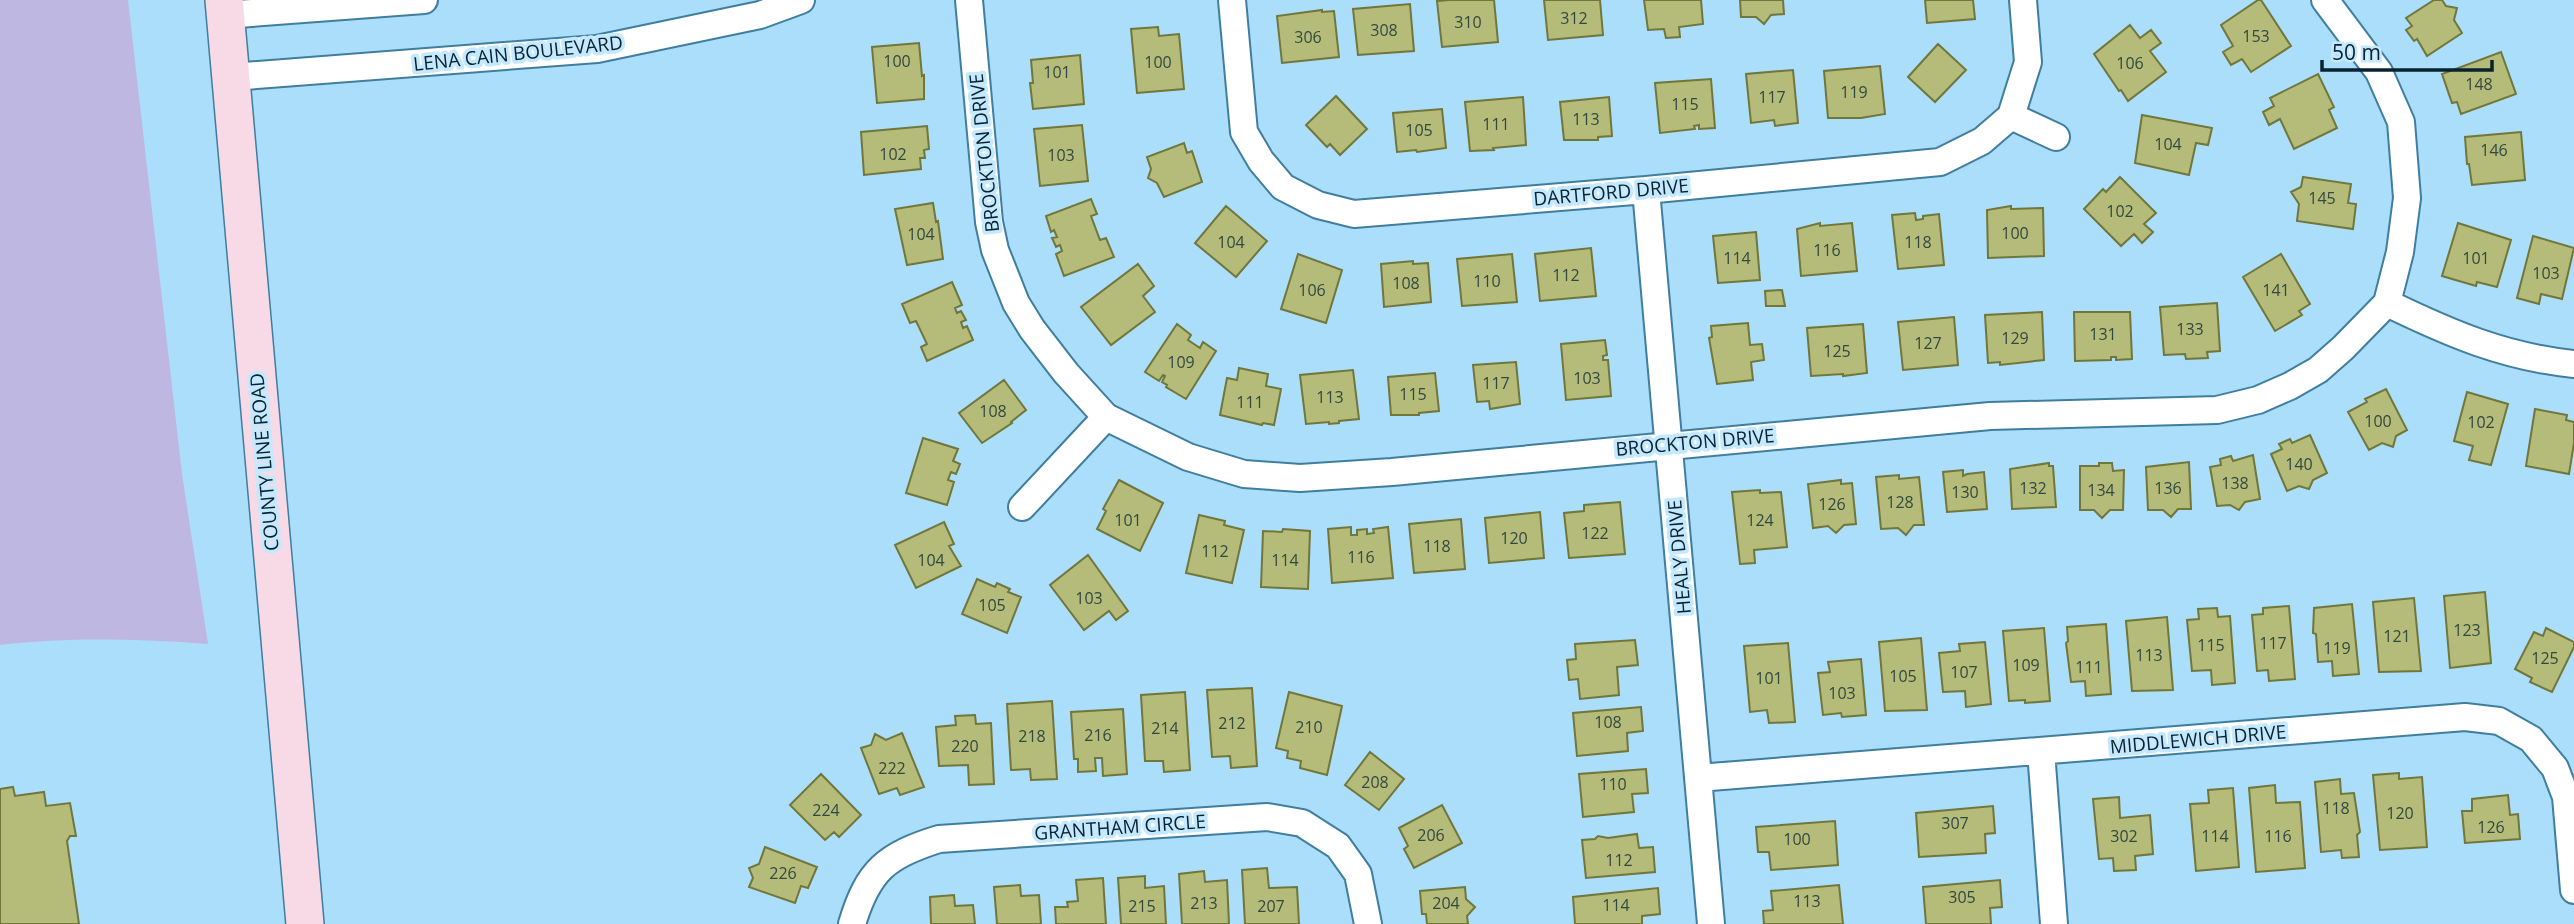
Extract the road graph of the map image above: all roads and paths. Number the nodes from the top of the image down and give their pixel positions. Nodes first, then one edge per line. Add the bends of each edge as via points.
1 (424, 0) edge
2 (801, 0) edge
3 (969, 0) edge
4 (1231, 0) edge
5 (2023, 0) edge
6 (2325, 0) edge
7 (225, 8) edge
8 (231, 78) junction
9 (2011, 116) junction
10 (2056, 137) dead end
11 (1646, 190) junction
12 (2386, 303) junction
13 (2574, 364) edge
14 (1106, 417) junction
15 (1668, 444) junction
16 (1022, 507) dead end
17 (2041, 751) junction
18 (1698, 778) junction
19 (2574, 890) edge
20 (305, 924) edge
21 (852, 924) edge
22 (1368, 924) edge
23 (1710, 924) edge
24 (2054, 924) edge

1 - 7 street
2 - 8 street, LENA CAIN BOULEVARD via 760,15 597,49
3 - 14 street, BROCKTON DRIVE via 995,250 1032,329
4 - 11 street, DARTFORD DRIVE via 1244,132 1283,187 1318,205 1354,214
5 - 9 street via 2028,62
6 - 12 street, BROCKTON DRIVE via 2379,72 2401,122 2407,198 2400,252
7 - 8 main road, COUNTY LINE ROAD
8 - 20 main road, COUNTY LINE ROAD
9 - 10 street
9 - 11 street, DARTFORD DRIVE via 1982,141 1940,162
11 - 15 street, HEALY DRIVE
12 - 13 street via 2458,337 2535,360
12 - 15 street, BROCKTON DRIVE via 2318,370 2258,401 2217,410 1990,416
14 - 15 street, BROCKTON DRIVE via 1188,457 1244,474 1300,478
14 - 16 street
15 - 18 street, HEALY DRIVE
17 - 18 street, MIDDLEWICH DRIVE
17 - 19 street, MIDDLEWICH DRIVE via 2465,717 2499,722 2531,739 2555,768 2566,797
17 - 24 street
18 - 23 street, HEALY DRIVE
21 - 22 street, GRANTHAM CIRCLE via 861,895 876,873 904,850 939,839 1267,817 1302,823 1338,846 1357,874

